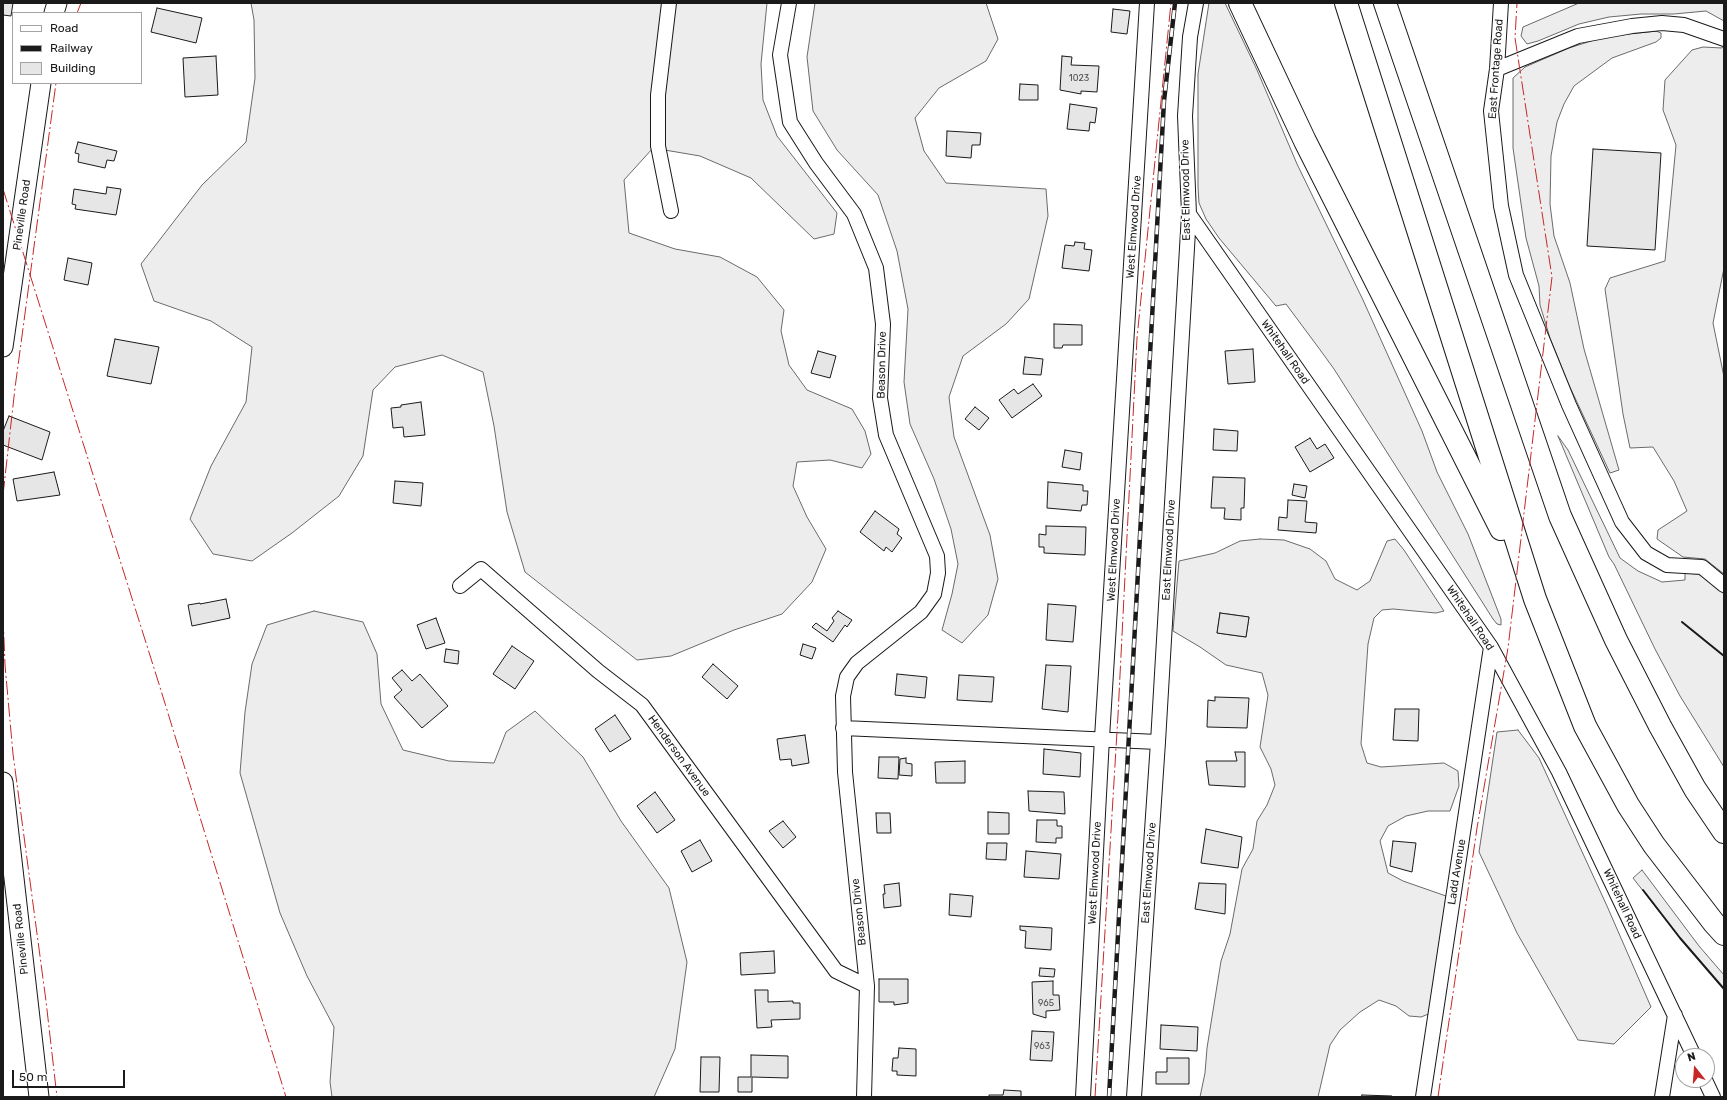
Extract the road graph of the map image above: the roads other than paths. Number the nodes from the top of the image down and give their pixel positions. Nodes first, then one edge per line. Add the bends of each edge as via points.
1 (670, 3) edge
2 (789, 3) edge
3 (1147, 3) edge
4 (1196, 3) edge
5 (1240, 3) edge
6 (1346, 3) edge
7 (1385, 3) edge
8 (1501, 3) edge
9 (1724, 39) edge
10 (1497, 69) junction
11 (42, 84) edge
12 (671, 211) dead end
13 (1189, 214) junction
14 (3, 347) edge
15 (1724, 585) edge
16 (460, 586) dead end
17 (1535, 599) junction
18 (1491, 647) junction
19 (843, 728) junction
20 (1102, 738) junction
21 (1158, 742) junction
22 (3, 782) edge
23 (1724, 832) edge
24 (1724, 934) edge
25 (867, 986) junction
26 (1674, 1015) junction
27 (1690, 1048) edge
28 (39, 1097) edge
29 (864, 1097) edge
30 (1083, 1097) edge
31 (1134, 1097) edge
32 (1423, 1097) edge
33 (1662, 1097) edge

1 - 12 street via 658,95 658,146
2 - 19 street, Beason Drive via 780,55 790,122 816,164 854,214 876,268 883,324 880,398 886,435 937,556 938,573 934,594 921,612 857,663 848,677 843,696
3 - 20 street, West Elmwood Drive
4 - 13 street, East Elmwood Drive via 1190,37 1185,116
5 - 17 highway via 1305,141 1482,489
6 - 17 highway
7 - 23 highway via 1560,516 1616,640 1660,726 1695,789
8 - 10 street, East Frontage Road
9 - 10 street via 1684,25 1662,23 1632,26 1578,36
10 - 15 street, East Frontage Road via 1491,110 1501,206 1516,275 1569,405 1622,522 1646,553 1667,565 1702,567
11 - 14 main road, Pineville Road
13 - 18 street, Whitehall Road
13 - 21 street, East Elmwood Drive
16 - 25 street, Henderson Avenue via 481,569 598,671 642,705 836,971
17 - 24 highway via 1585,726 1628,805 1654,845
18 - 26 street, Whitehall Road via 1559,772
18 - 32 street, Ladd Avenue
19 - 20 street
19 - 25 street, Beason Drive via 845,772
20 - 21 street
20 - 30 street, West Elmwood Drive
21 - 31 street, East Elmwood Drive
22 - 28 main road, Pineville Road
25 - 29 street, Beason Drive
26 - 27 street, Whitehall Road
26 - 33 street

